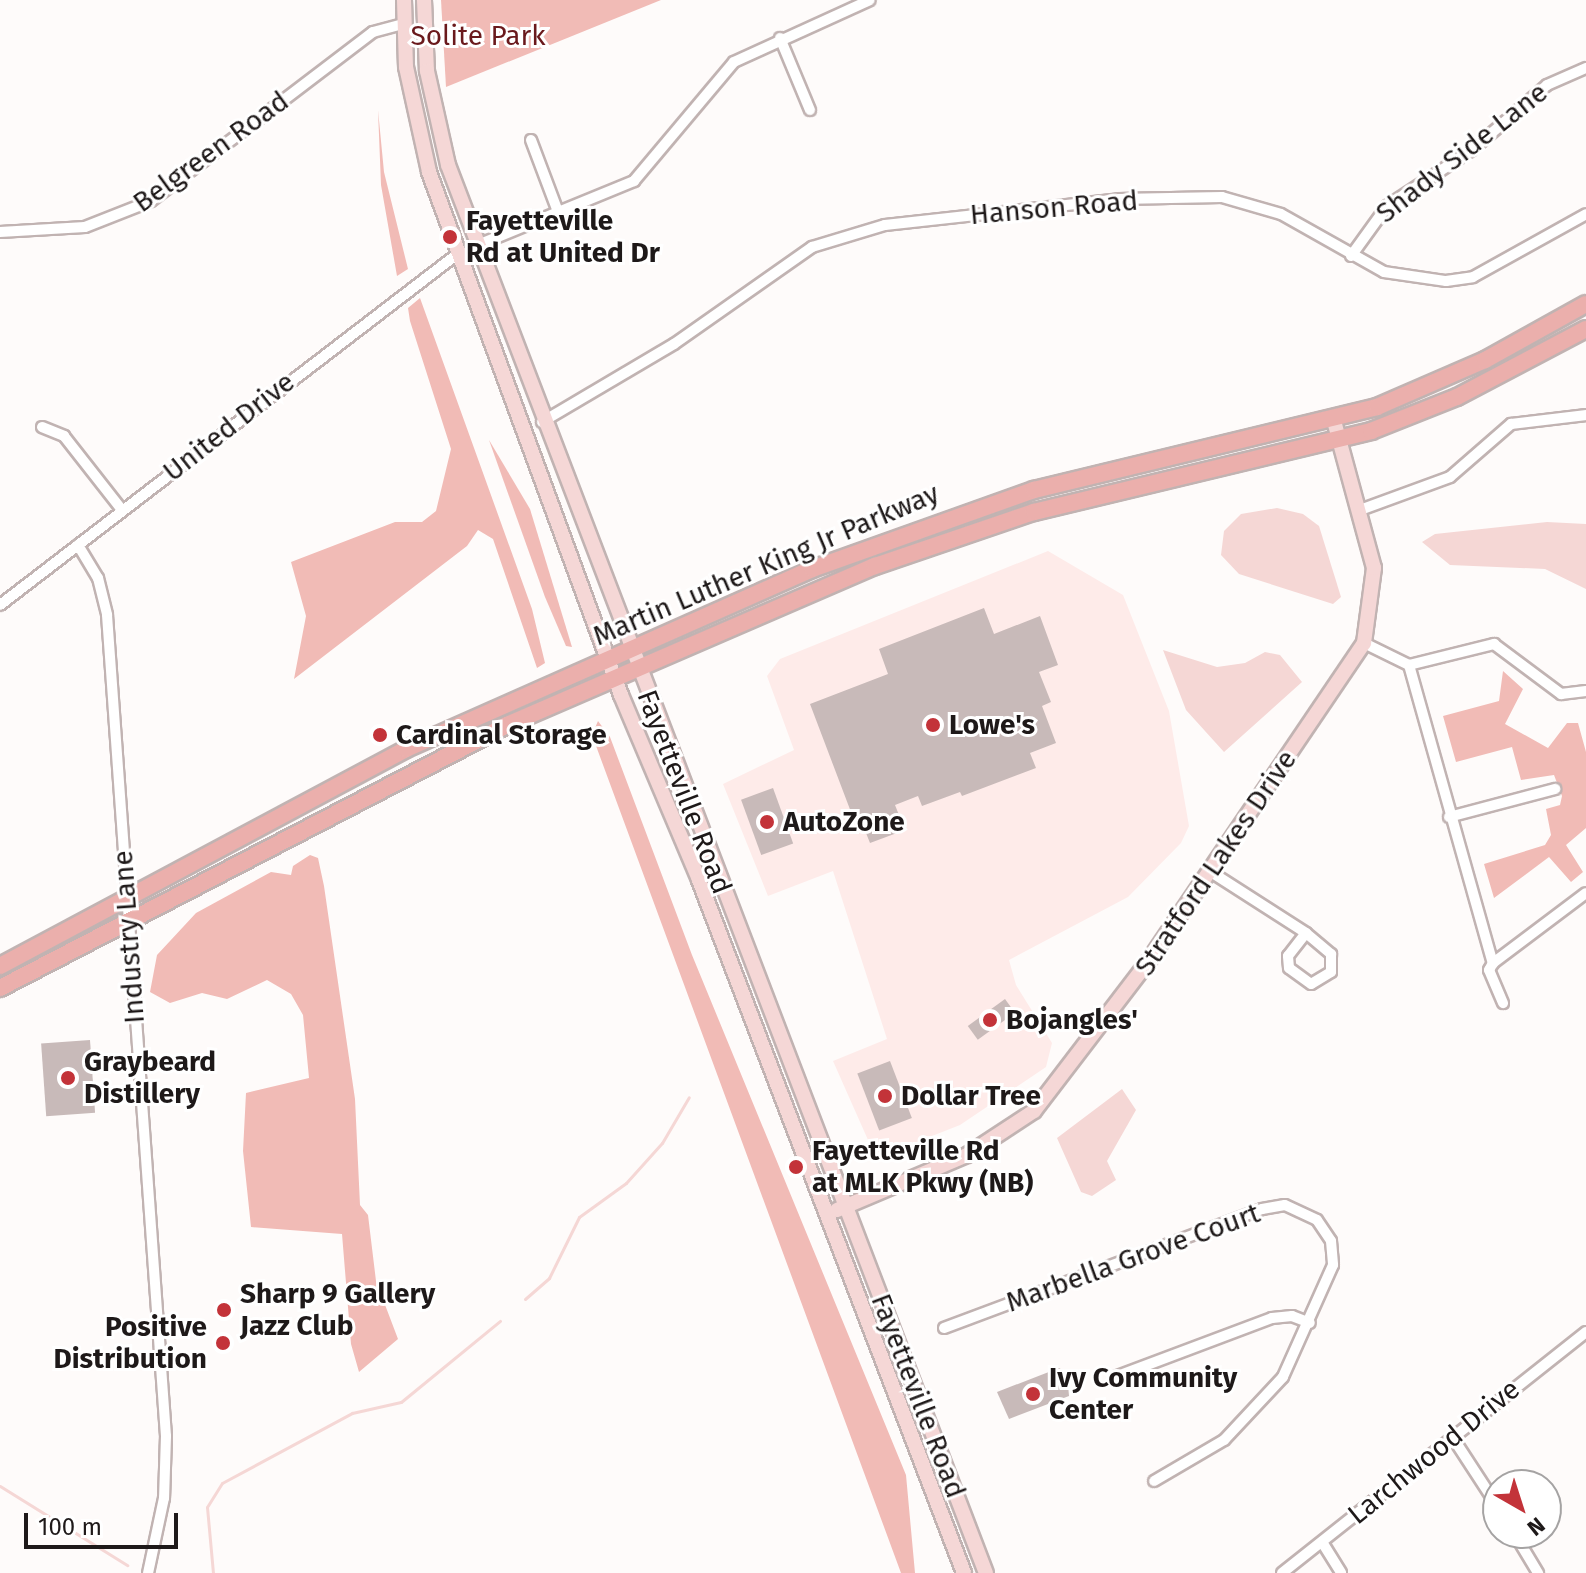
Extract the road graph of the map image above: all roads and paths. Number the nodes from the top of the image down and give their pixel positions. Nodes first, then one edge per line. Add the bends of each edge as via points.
1 (404, 0) edge
2 (424, 0) edge
3 (870, 0) edge
4 (403, 24) junction
5 (780, 38) junction
6 (1586, 68) edge
7 (810, 110) dead end
8 (531, 140) dead end
9 (558, 212) junction
10 (1586, 214) edge
11 (0, 232) edge
12 (478, 245) junction
13 (460, 252) junction
14 (1351, 256) junction
15 (1586, 304) edge
16 (1586, 329) edge
17 (1586, 415) edge
18 (1334, 421) junction
19 (542, 422) junction
20 (42, 427) dead end
21 (1339, 441) junction
22 (122, 510) junction
23 (1360, 510) junction
24 (78, 545) junction
25 (0, 605) edge
26 (1364, 643) junction
27 (629, 650) junction
28 (608, 659) junction
29 (1409, 665) junction
30 (637, 670) junction
31 (615, 679) junction
32 (1586, 691) edge
33 (1555, 789) dead end
34 (1449, 817) junction
35 (1211, 872) junction
36 (1586, 893) edge
37 (126, 899) junction
38 (128, 922) junction
39 (1306, 933) junction
40 (1493, 963) junction
41 (0, 966) edge
42 (0, 988) edge
43 (1503, 1003) dead end
44 (844, 1207) junction
45 (825, 1215) junction
46 (1310, 1323) junction
47 (944, 1328) dead end
48 (1586, 1332) edge
49 (1115, 1377) dead end
50 (1453, 1438) junction
51 (1154, 1481) dead end
52 (1482, 1482) edge
53 (1322, 1542) junction
54 (1524, 1549) edge
55 (148, 1573) edge
56 (964, 1573) edge
57 (986, 1573) edge
58 (1282, 1573) edge
59 (1341, 1573) edge
60 (1538, 1573) edge

1 - 4 main road, Fayetteville Road
2 - 12 main road, Fayetteville Road via 435,118
3 - 5 street
4 - 11 street, Belgreen Road via 373,32 151,201 85,227
4 - 13 main road, Fayetteville Road via 415,124
5 - 7 street
5 - 9 street via 734,62 642,174
6 - 14 street, Shady Side Lane via 1547,85 1472,150 1387,206
8 - 9 street
9 - 12 street
10 - 14 street, Hanson Road via 1473,277 1405,280
12 - 19 main road, Fayetteville Road
13 - 22 street, United Drive
13 - 28 main road, Fayetteville Road
14 - 19 street, Hanson Road via 1281,214 1222,197 1119,199 885,225 812,247 665,350
15 - 18 main road, Martin Luther King Jr Parkway via 1432,385
16 - 21 main road, Martin Luther King Jr Parkway via 1457,397
17 - 23 street via 1511,424 1450,477
18 - 21 main road, Stratford Lakes Drive
18 - 27 main road, Martin Luther King Jr Parkway via 1091,474 977,507 873,544
19 - 27 main road, Fayetteville Road
20 - 22 street via 64,436
21 - 23 main road, Stratford Lakes Drive
21 - 30 main road, Martin Luther King Jr Parkway via 1107,492 965,533
22 - 24 street, United Drive
23 - 26 main road, Stratford Lakes Drive via 1374,568
24 - 25 street, United Drive
24 - 37 street, Industry Lane via 98,578 107,615
26 - 29 street
26 - 35 main road, Stratford Lakes Drive
27 - 28 main road, Martin Luther King Jr Parkway
27 - 30 main road, Fayetteville Road
28 - 31 main road, Fayetteville Road
28 - 37 main road, Martin Luther King Jr Parkway via 375,764
29 - 32 street via 1494,644 1561,694
29 - 34 street
30 - 31 main road, Martin Luther King Jr Parkway
30 - 44 main road, Fayetteville Road
31 - 38 main road, Martin Luther King Jr Parkway via 363,795
31 - 45 main road, Fayetteville Road
33 - 34 street
34 - 40 street
35 - 39 street
35 - 44 main road, Stratford Lakes Drive via 1070,1071 1034,1111 967,1155
36 - 40 street
37 - 38 street, Industry Lane
37 - 41 main road, Martin Luther King Jr Parkway
38 - 42 main road, Martin Luther King Jr Parkway
38 - 55 street, Industry Lane via 166,1436 164,1498
39 - 39 street via 1288,956 1289,968 1311,984 1331,972 1331,954
40 - 43 street via 1489,970
44 - 45 main road, Stratford Lakes Drive
44 - 57 main road, Fayetteville Road
45 - 56 main road, Fayetteville Road
46 - 47 street, Marbella Grove Court via 1334,1253 1317,1220 1285,1205
46 - 49 street via 1292,1316 1272,1318
46 - 51 street, Marbella Grove Court via 1283,1377 1255,1411 1202,1456
48 - 50 street, Larchwood Drive
50 - 52 street
50 - 53 street, Larchwood Drive
53 - 58 street, Larchwood Drive
53 - 59 street
54 - 60 street

